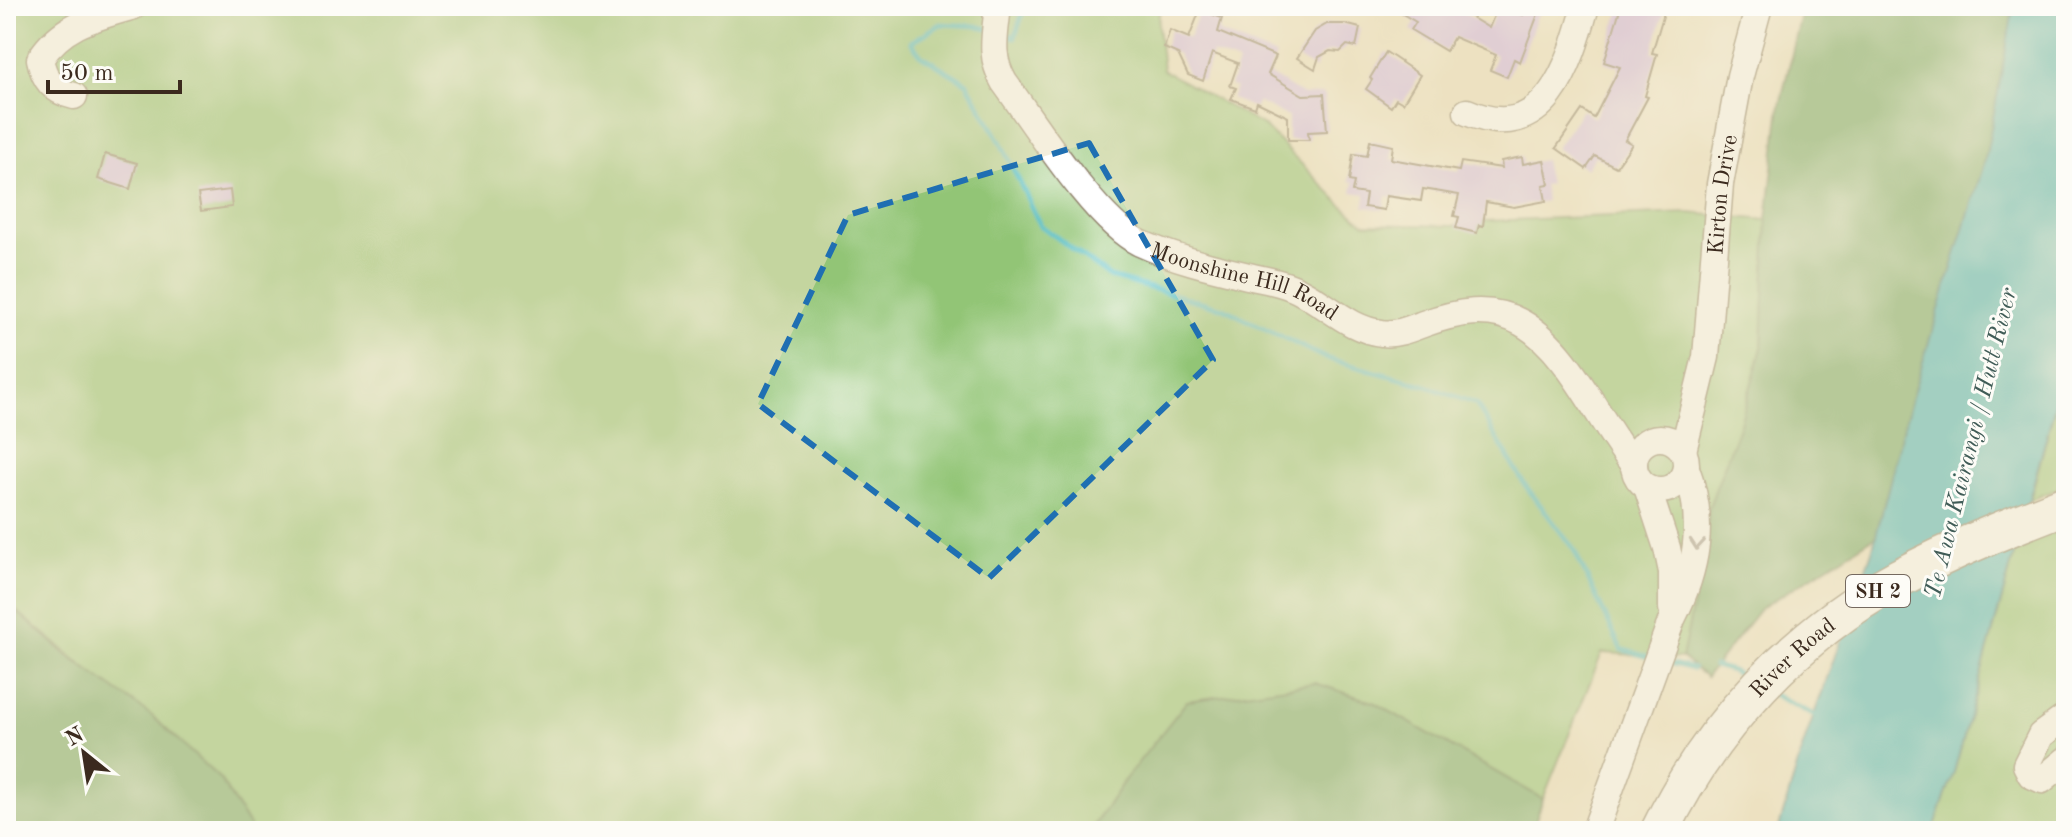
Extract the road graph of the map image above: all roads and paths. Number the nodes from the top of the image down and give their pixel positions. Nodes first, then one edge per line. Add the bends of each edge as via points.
1 (134, 6) edge
2 (1586, 6) edge
3 (1759, 6) edge
4 (996, 25) edge
5 (74, 96) dead end
6 (1467, 112) dead end
7 (1698, 386) junction
8 (1595, 405) junction
9 (1653, 438) junction
10 (1685, 459) junction
11 (1640, 476) junction
12 (2066, 505) edge
13 (1669, 628) junction
14 (2066, 717) edge
15 (2066, 760) edge
16 (1595, 831) edge
17 (1660, 831) edge

1 - 5 street via 78,25 49,45 40,59 42,71 60,93
2 - 6 street via 1572,57 1533,112 1506,121
3 - 7 street, Kirton Drive via 1720,184 1711,314
4 - 8 street, Moonshine Hill Road via 996,67 1004,82 1083,190 1128,237 1189,261 1290,286 1360,327 1383,334 1472,311 1512,318 1554,351
7 - 9 street, Kirton Drive
7 - 10 street, Kirton Drive
8 - 9 street, Moonshine Hill Road via 1616,423
8 - 11 street, Moonshine Hill Road
9 - 10 street via 1672,441
9 - 11 street via 1638,450
10 - 11 street via 1679,483 1672,488 1663,490
10 -> 13 street via 1697,505 1698,539 1688,584
11 - 13 street, Moonshine Hill Road via 1672,572
12 - 17 highway, River Road / SH 2 via 1964,546 1868,597 1794,653 1725,727
13 - 16 street
14 - 15 street via 2041,735 2026,765 2042,780

